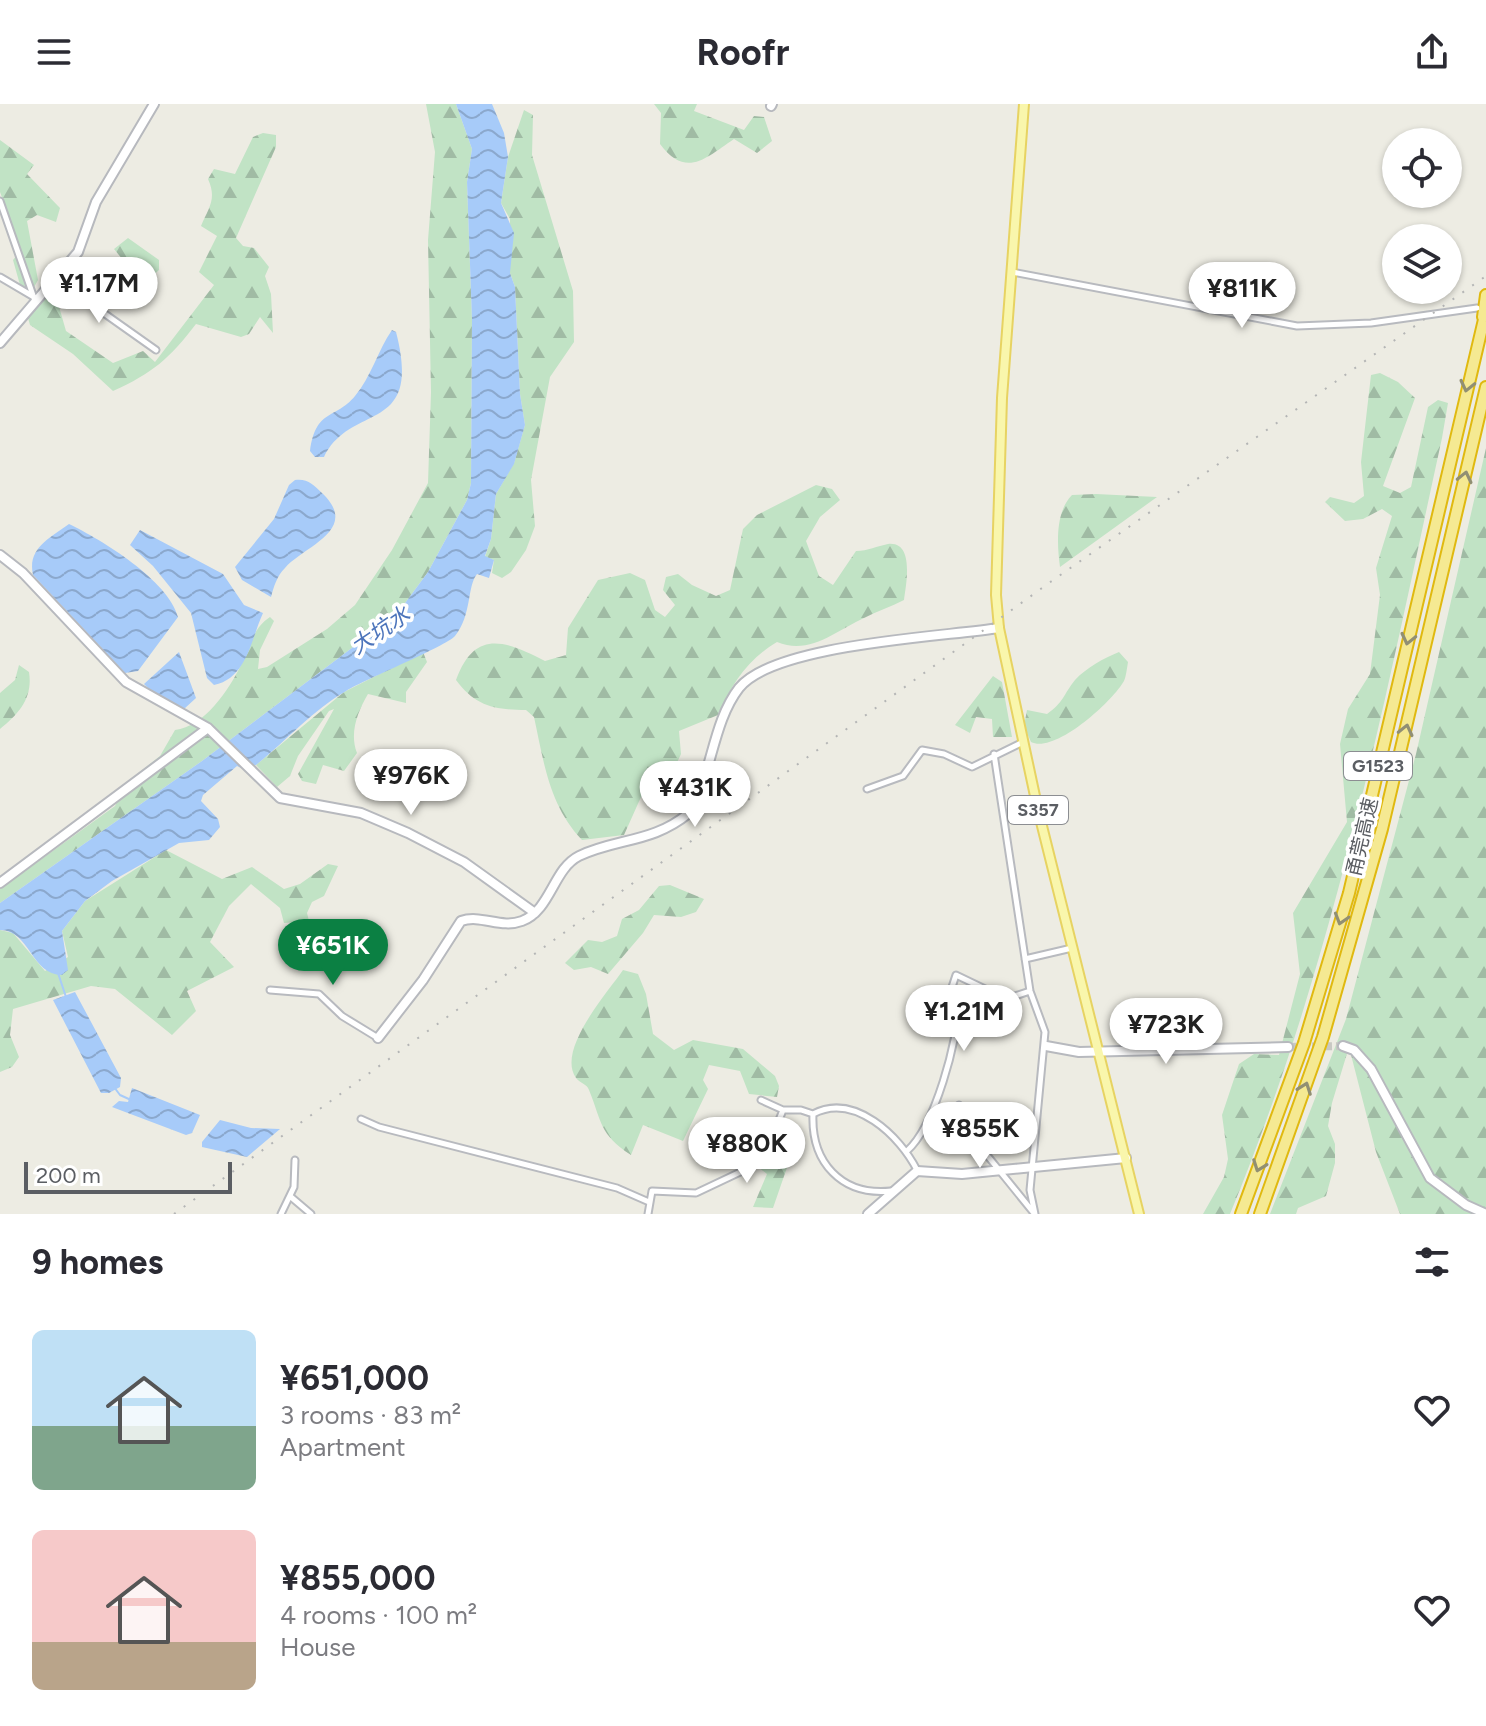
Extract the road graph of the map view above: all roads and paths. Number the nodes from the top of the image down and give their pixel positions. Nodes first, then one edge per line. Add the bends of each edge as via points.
1 (154, 104) edge
2 (1024, 104) edge
3 (0, 201) edge
4 (1011, 271) junction
5 (0, 277) edge
6 (57, 280) junction
7 (1486, 295) edge
8 (34, 299) junction
9 (1481, 309) edge
10 (1481, 328) junction
11 (0, 343) edge
12 (156, 350) dead end
13 (1486, 387) edge
14 (0, 555) edge
15 (999, 628) junction
16 (212, 731) junction
17 (1024, 742) junction
18 (994, 754) junction
19 (867, 789) dead end
20 (0, 883) edge
21 (535, 913) junction
22 (1072, 948) junction
23 (1025, 959) junction
24 (270, 990) dead end
25 (1030, 991) junction
26 (378, 1038) joint
27 (1046, 1046) junction
28 (1343, 1046) tunnel mouth
29 (1288, 1047) tunnel mouth
30 (1098, 1051) junction
31 (761, 1100) dead end
32 (959, 1105) dead end
33 (783, 1110) junction
34 (813, 1114) junction
35 (361, 1119) dead end
36 (907, 1151) junction
37 (1126, 1158) junction
38 (295, 1160) dead end
39 (1033, 1167) junction
40 (999, 1170) junction
41 (917, 1171) junction
42 (896, 1190) junction
43 (291, 1197) junction
44 (649, 1202) junction
45 (281, 1214) edge
46 (311, 1214) edge
47 (648, 1214) edge
48 (868, 1214) edge
49 (1034, 1214) edge
50 (1139, 1214) edge
51 (1241, 1214) edge
52 (1260, 1214) edge
53 (1486, 1214) edge

1 - 6 street via 96,202 78,252
2 - 4 main road, S357
3 - 8 street
4 - 9 street via 1297,326
4 - 15 main road, S357 via 1002,398
5 - 8 street
6 - 8 street
6 - 12 street
7 - 10 highway
8 - 11 street
9 - 10 highway, 甬莞高速 / G1523
10 -> 51 highway, 甬莞高速 / G1523 via 1349,893 1304,1043
52 -> 13 highway, 甬莞高速 / G1523 via 1323,1037 1382,829
14 - 16 street via 126,682
15 - 17 main road, S357
15 - 21 street via 816,653 761,671 740,687 731,703 689,813 646,838 577,857
16 - 20 street
16 - 21 street via 280,798 361,813 408,833 464,862
17 - 18 street
17 - 22 main road, S357
18 - 19 street via 972,767 922,750 903,776
18 - 23 street
21 - 26 street via 515,923 474,917 461,921
22 - 23 street
22 - 30 main road, S357
23 - 25 street
24 - 26 street via 319,994
25 - 27 street
25 - 36 street via 1006,999 956,975 950,993 959,1003 958,1017 937,1098
27 - 30 street
27 - 39 street
28 - 53 street via 1371,1069 1430,1178
29 - 30 street
30 - 37 main road, S357
31 - 33 street
32 - 40 street via 967,1126
33 - 34 street
33 - 44 street via 767,1150 753,1166 696,1193 652,1191
34 - 36 street via 830,1108 852,1111 882,1127
34 - 42 street via 815,1148 828,1168 868,1192
35 - 44 street via 617,1188
36 - 41 street
37 - 39 street
37 - 50 main road, S357
38 - 43 street
39 - 40 street
39 - 49 street
40 - 41 street
40 - 49 street
41 - 42 street
42 - 48 street
43 - 45 street
43 - 46 street
44 - 47 street

